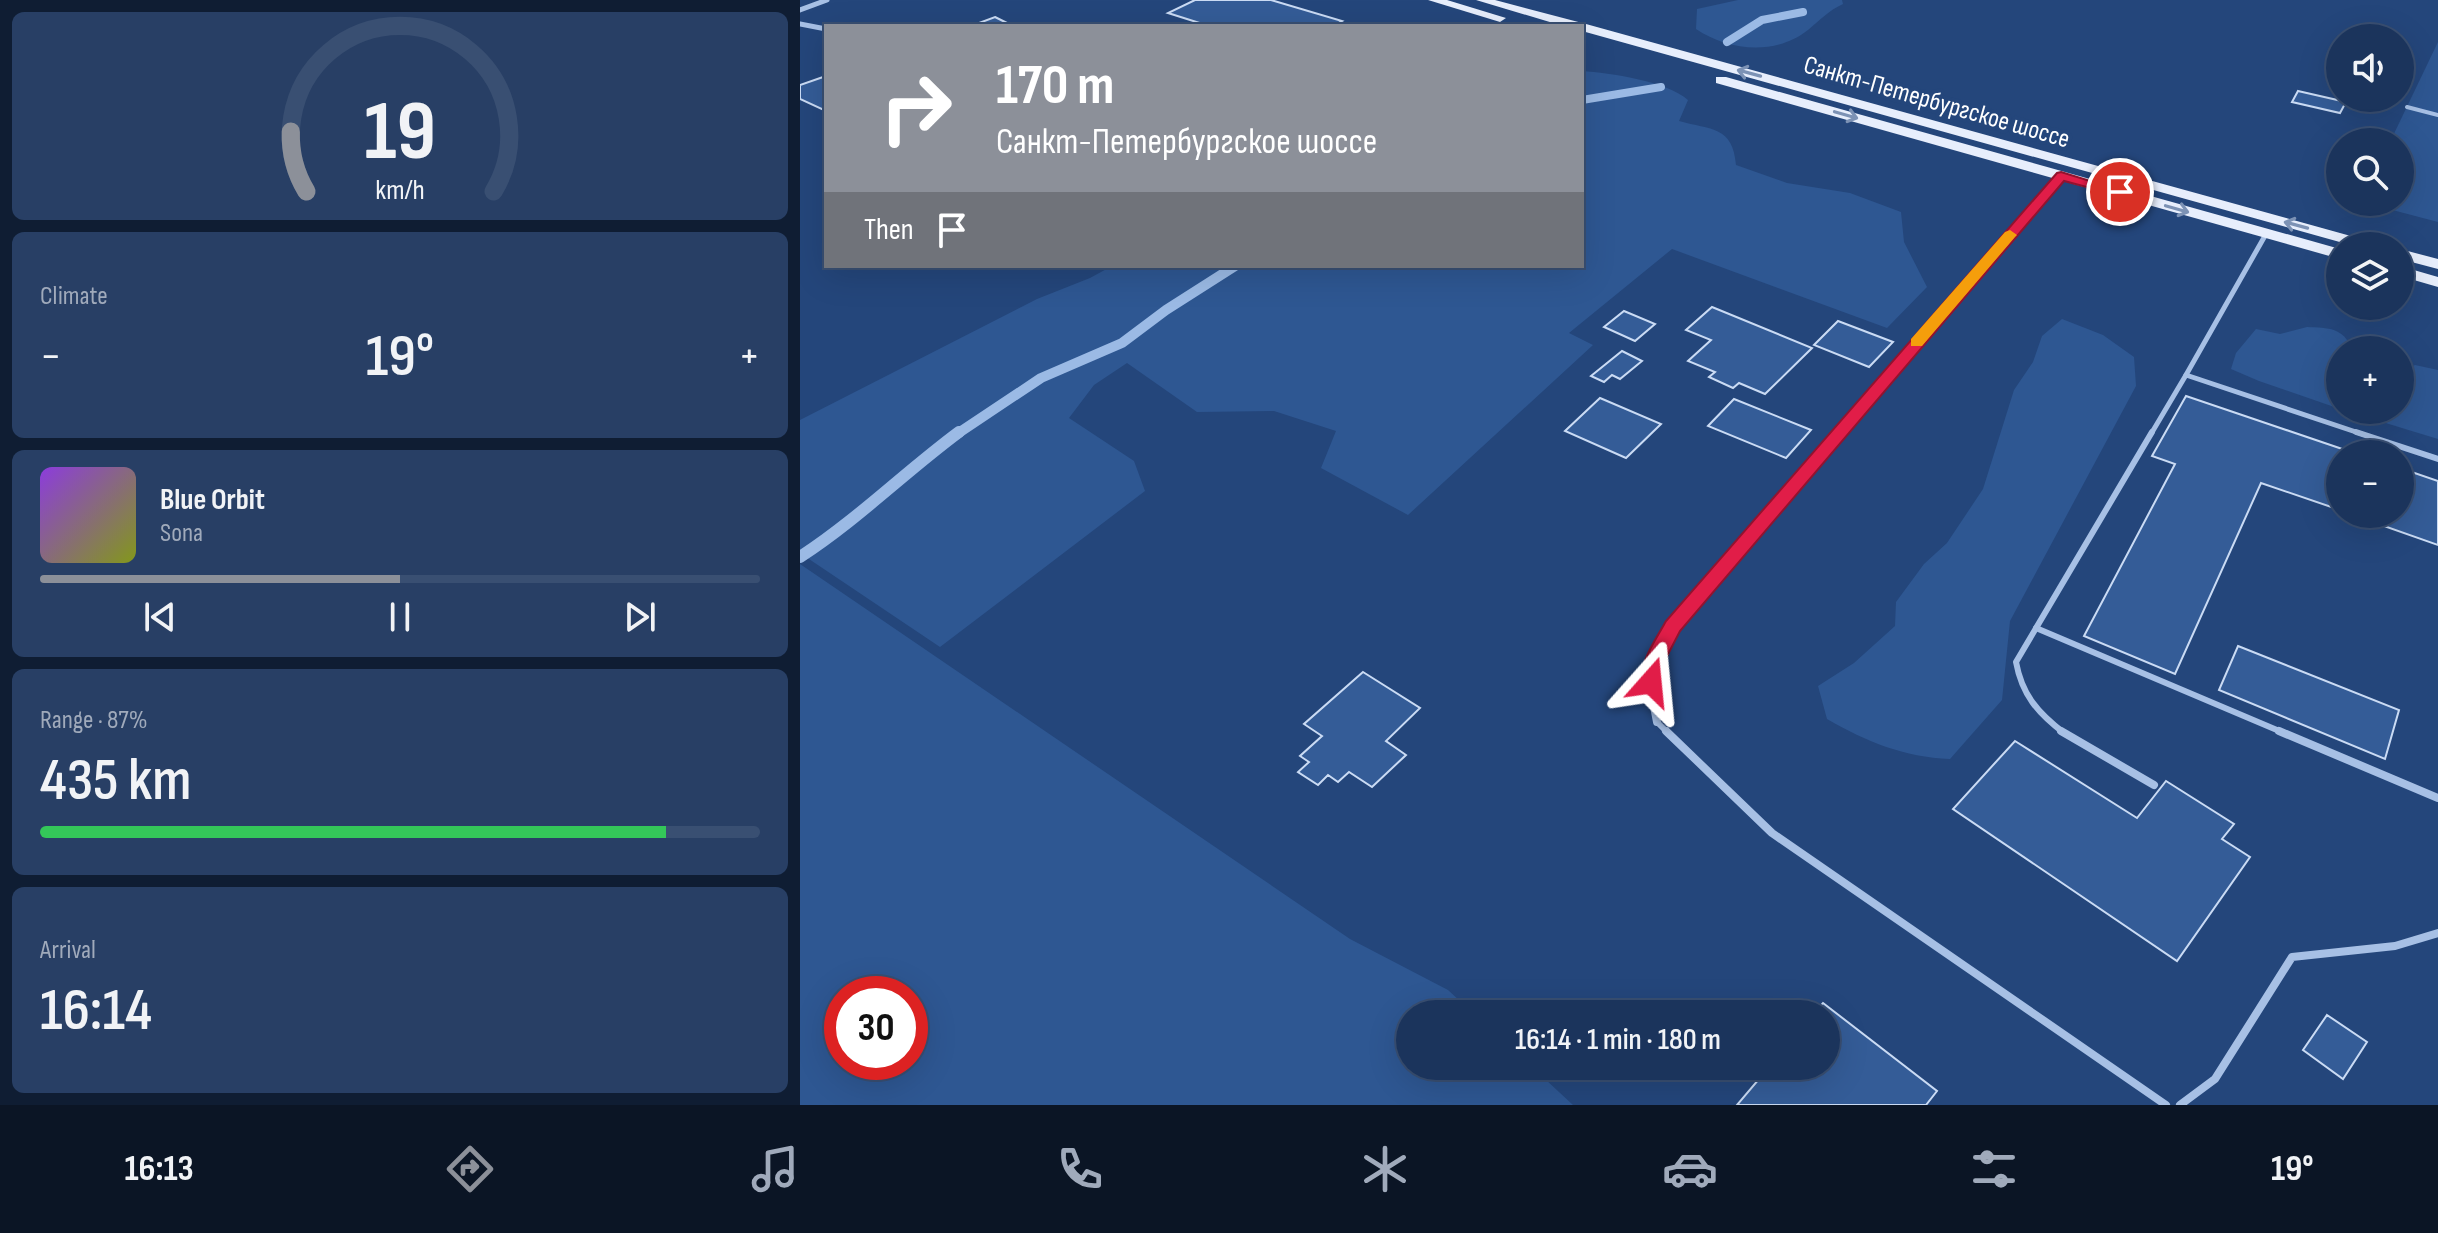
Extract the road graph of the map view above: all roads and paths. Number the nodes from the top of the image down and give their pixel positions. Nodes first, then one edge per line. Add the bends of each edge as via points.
1 (827, 0) edge
2 (1434, 0) edge
3 (1482, 0) edge
4 (800, 10) edge
5 (800, 24) edge
6 (1520, 24) edge
7 (1568, 24) edge
8 (1584, 28) edge
9 (824, 29) edge
10 (1584, 42) edge
11 (2414, 109) edge
12 (2438, 115) edge
13 (2061, 176) junction
14 (2266, 234) junction
15 (2326, 234) edge
16 (2326, 250) edge
17 (2414, 258) edge
18 (2438, 264) edge
19 (2414, 275) edge
20 (2438, 282) edge
21 (2186, 375) junction
22 (2438, 459) edge
23 (2036, 628) junction
24 (1657, 722) joint
25 (2154, 785) dead end
26 (2438, 798) edge
27 (2438, 933) edge
28 (2166, 1105) edge
29 (2180, 1105) edge

1 - 4 street
2 - 6 main road
3 - 7 main road, Санкт-Петербургское шоссе
5 - 9 street
15 -> 8 main road, Санкт-Петербургское шоссе
10 -> 13 main road, Санкт-Петербургское шоссе
11 - 12 lane
13 -> 14 main road, Санкт-Петербургское шоссе
13 - 24 street via 1673,626 1656,658 1651,682
14 - 16 main road, Санкт-Петербургское шоссе
14 - 21 lane
17 - 18 main road
19 - 20 main road
21 - 22 lane
21 - 23 lane
23 - 25 lane via 2016,662 2024,697 2042,719
23 - 26 lane
24 - 28 lane via 1772,833
27 - 29 lane via 2395,946 2292,957 2215,1079

